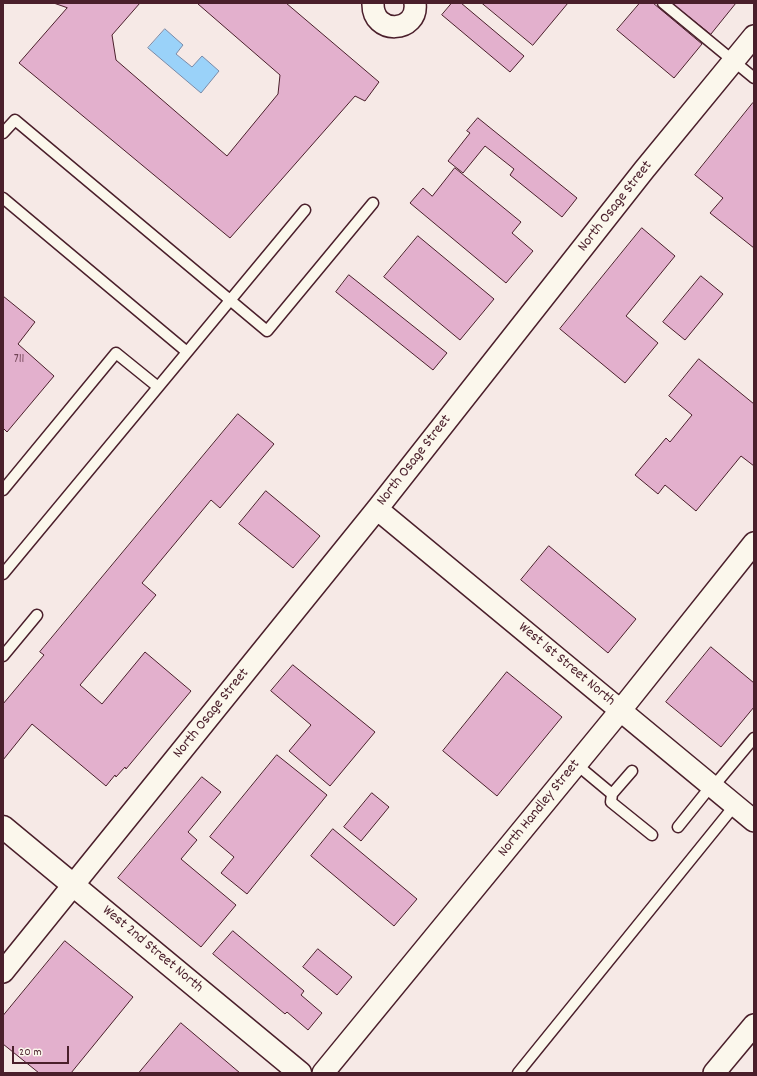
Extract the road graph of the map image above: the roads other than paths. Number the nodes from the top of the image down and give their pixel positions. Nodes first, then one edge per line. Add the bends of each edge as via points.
1 (373, 3) edge
2 (415, 3) edge
3 (663, 3) edge
4 (754, 36) edge
5 (733, 61) junction
6 (754, 78) edge
7 (3, 133) edge
8 (3, 198) edge
9 (373, 203) dead end
10 (305, 210) dead end
11 (230, 300) junction
12 (187, 352) junction
13 (158, 387) junction
14 (3, 490) edge
15 (377, 509) junction
16 (754, 543) edge
17 (3, 574) edge
18 (37, 615) dead end
19 (3, 656) edge
20 (620, 710) junction
21 (754, 738) edge
22 (576, 764) junction
23 (632, 771) dead end
24 (712, 787) junction
25 (612, 794) junction
26 (735, 806) junction
27 (754, 821) edge
28 (3, 827) edge
29 (678, 827) dead end
30 (652, 835) dead end
31 (73, 885) junction
32 (3, 972) edge
33 (754, 1025) edge
34 (300, 1073) edge
35 (323, 1073) edge
36 (518, 1073) edge
37 (714, 1073) edge

1 - 2 street via 379,21 391,27 405,24 410,20 414,14
3 - 5 lane
4 - 5 street, North Osage Street
5 - 6 lane
5 - 15 street, North Osage Street
7 - 11 lane via 15,120
8 - 12 lane
9 - 11 lane via 267,331
10 - 11 lane
11 - 12 lane
12 - 13 lane
13 - 14 lane via 116,353
13 - 17 lane
15 - 20 street, West 1st Street North
15 - 31 street, North Osage Street
16 - 20 street, North Handley Street
18 - 19 lane
20 - 22 street, North Handley Street
20 - 24 street, West 1st Street North
21 - 24 lane
22 - 25 lane
22 - 35 street, North Handley Street
23 - 25 lane
24 - 26 street, West 1st Street North
24 - 29 lane
25 - 30 lane via 611,802
26 - 27 street, West 1st Street North
26 - 36 lane
28 - 31 street, West 2nd Street North
31 - 32 street, North Osage Street
31 - 34 street, West 2nd Street North
33 - 37 street

